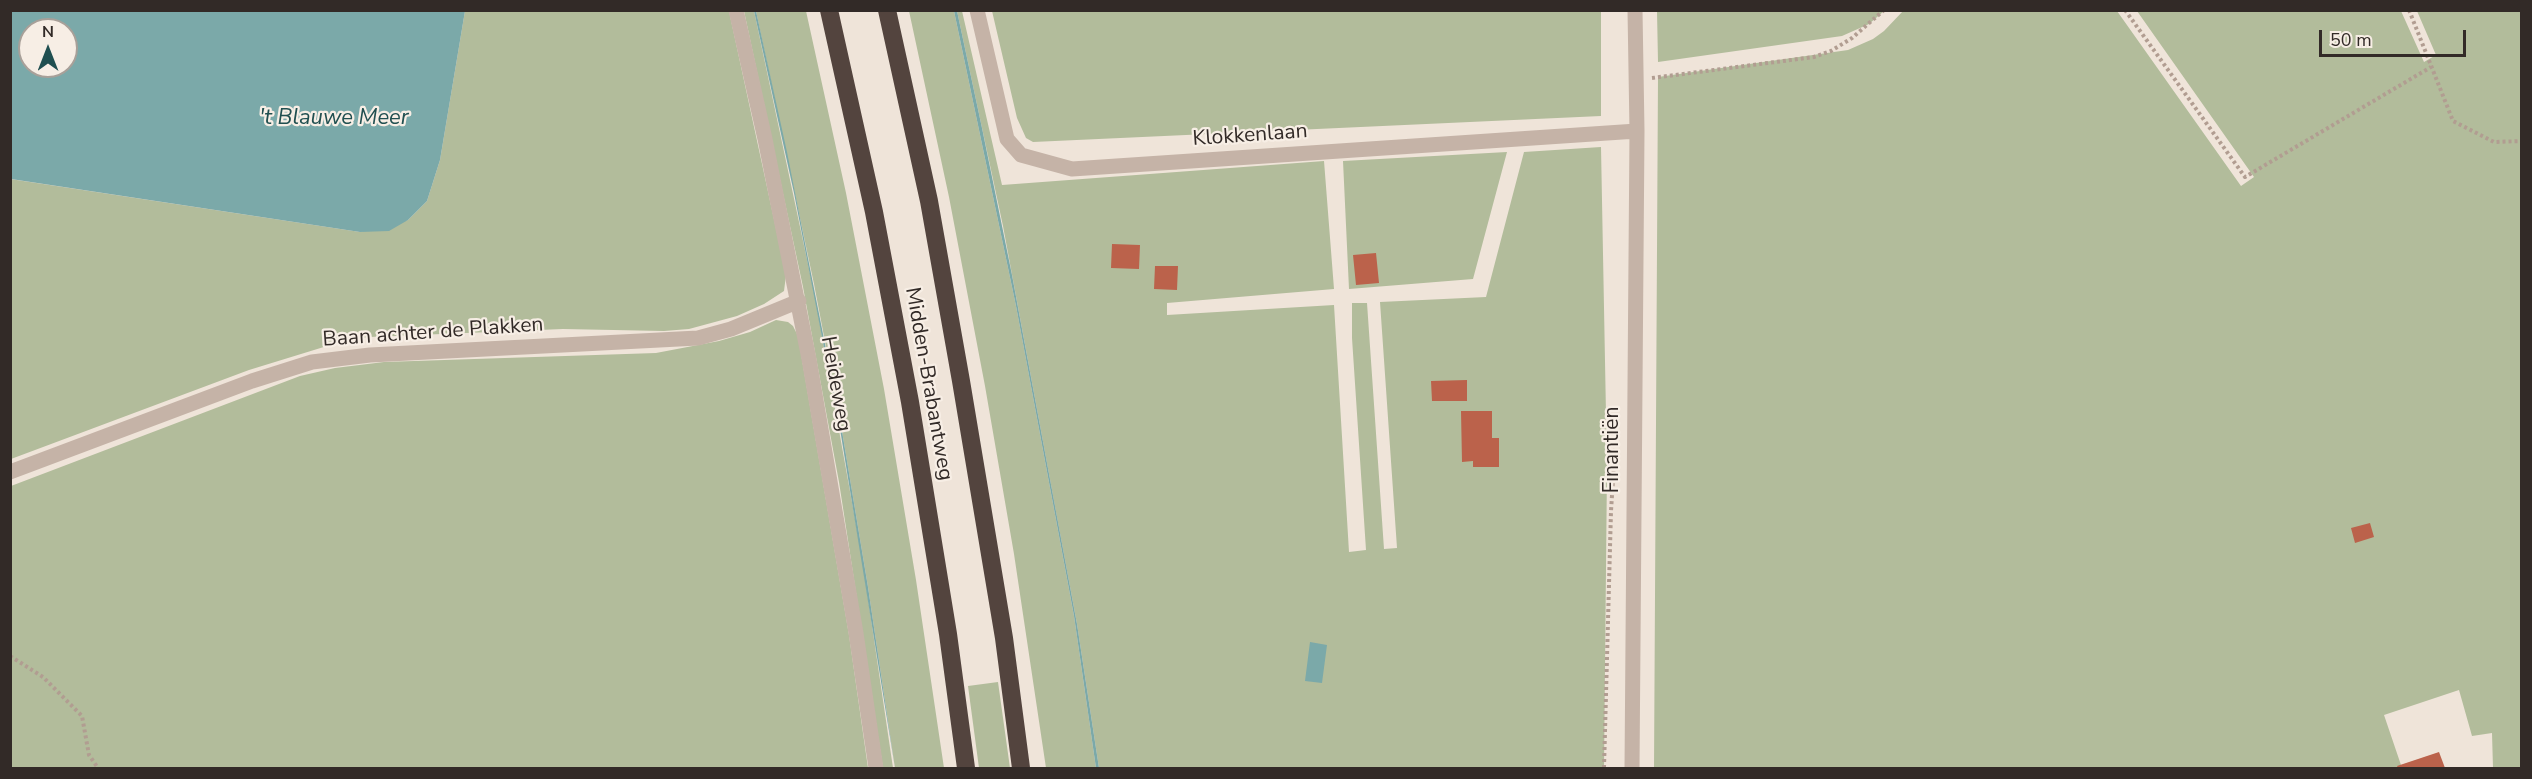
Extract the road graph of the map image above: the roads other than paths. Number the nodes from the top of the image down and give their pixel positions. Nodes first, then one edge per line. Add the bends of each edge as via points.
1 (736, 10) edge
2 (829, 10) edge
3 (887, 10) edge
4 (977, 10) edge
5 (1635, 10) edge
6 (1637, 131) junction
7 (799, 301) junction
8 (10, 472) edge
9 (876, 768) edge
10 (966, 768) edge
11 (1021, 768) edge
12 (1632, 768) edge

1 - 7 street, Heideweg
2 - 10 highway, Midden-Brabantweg via 874,212 910,402
3 - 11 highway, Midden-Brabantweg via 929,201 957,359 1004,638
4 - 6 street, Klokkenlaan via 1007,139 1021,155 1072,169
5 - 6 street, Finantiën
6 - 12 street, Finantiën
7 - 8 street, Baan achter de Plakken via 698,338 370,355 312,362
7 - 9 street, Heideweg

